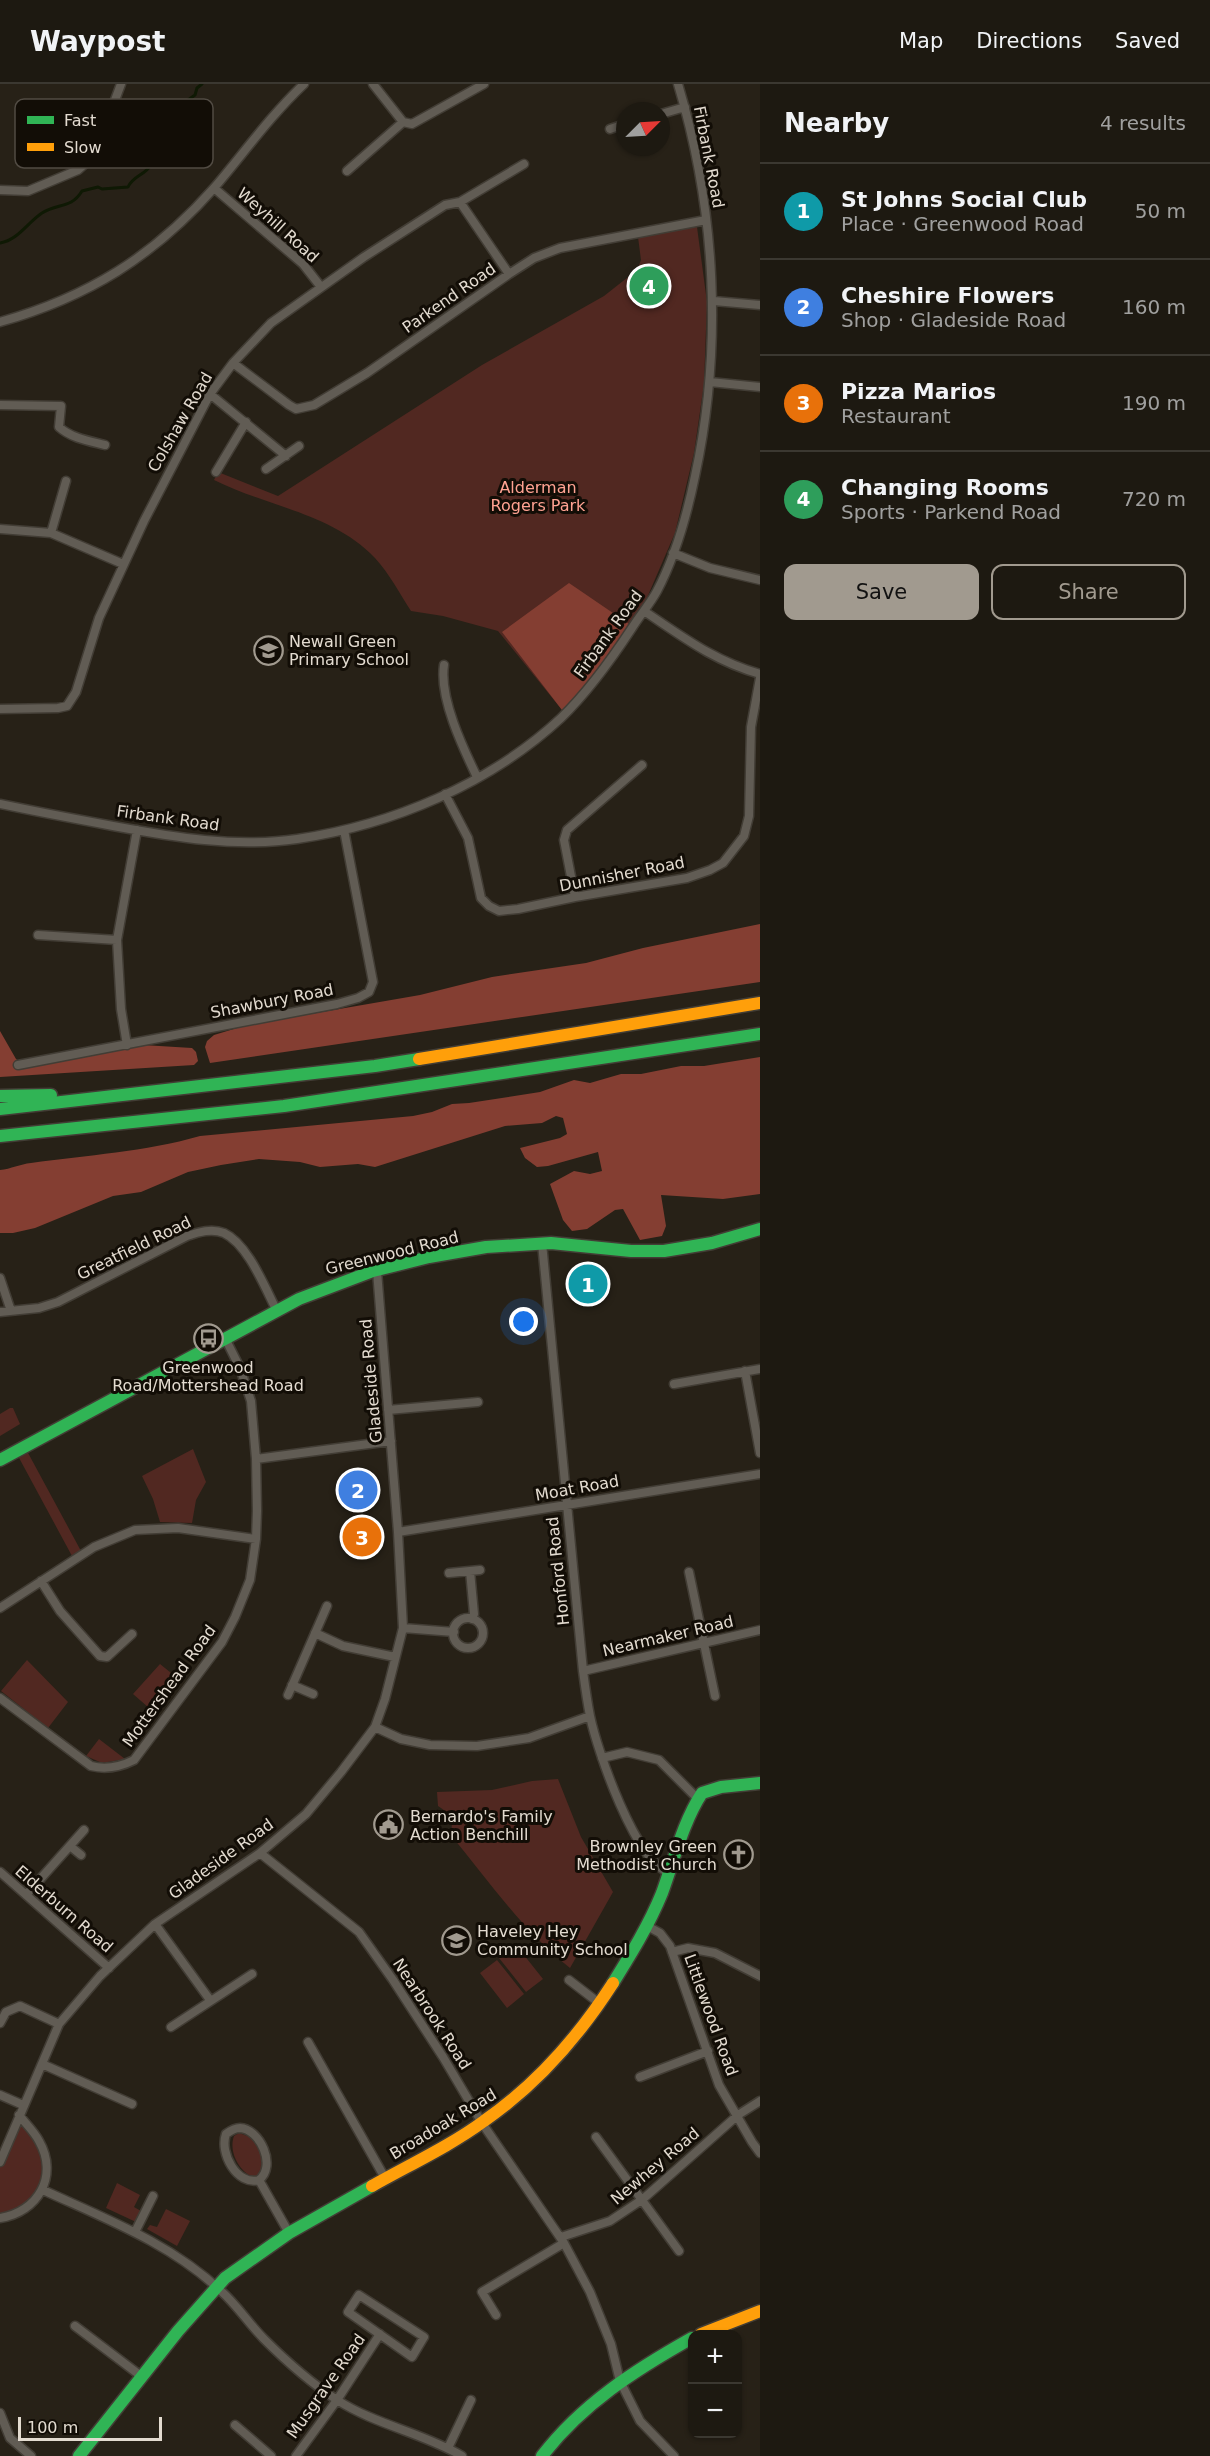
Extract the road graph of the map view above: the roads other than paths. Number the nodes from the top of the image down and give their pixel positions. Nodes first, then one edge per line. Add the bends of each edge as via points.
1 (121, 84) edge
2 (304, 84) edge
3 (373, 84) edge
4 (484, 84) edge
5 (678, 84) edge
6 (115, 99) edge
7 (685, 107) junction
8 (670, 111) edge
9 (403, 122) junction
10 (616, 127) edge
11 (610, 129) dead end
12 (524, 164) dead end
13 (80, 168) edge
14 (347, 171) dead end
15 (214, 188) junction
16 (0, 190) edge
17 (460, 202) junction
18 (706, 220) junction
19 (509, 274) junction
20 (321, 287) junction
21 (714, 301) junction
22 (760, 304) edge
23 (0, 322) edge
24 (233, 363) junction
25 (710, 382) junction
26 (760, 387) edge
27 (210, 394) junction
28 (0, 405) edge
29 (246, 422) junction
30 (105, 445) dead end
31 (299, 446) dead end
32 (286, 456) junction
33 (266, 469) dead end
34 (216, 472) dead end
35 (66, 481) dead end
36 (0, 529) edge
37 (51, 533) junction
38 (673, 554) junction
39 (123, 564) junction
40 (760, 580) edge
41 (644, 611) junction
42 (444, 665) dead end
43 (760, 676) edge
44 (0, 709) edge
45 (642, 765) dead end
46 (477, 777) junction
47 (445, 794) junction
48 (0, 804) edge
49 (137, 830) junction
50 (344, 830) junction
51 (575, 897) junction
52 (38, 935) dead end
53 (117, 940) junction
54 (760, 1003) edge
55 (760, 1034) edge
56 (127, 1045) junction
57 (18, 1065) dead end
58 (146, 1094) junction
59 (0, 1096) edge
60 (0, 1109) edge
61 (150, 1122) junction
62 (0, 1136) edge
63 (0, 1145) edge
64 (760, 1229) edge
65 (543, 1243) junction
66 (377, 1271) junction
67 (0, 1278) edge
68 (11, 1311) junction
69 (277, 1311) junction
70 (0, 1312) edge
71 (225, 1338) junction
72 (760, 1370) edge
73 (745, 1371) junction
74 (674, 1384) dead end
75 (478, 1402) dead end
76 (388, 1410) junction
77 (391, 1441) junction
78 (760, 1453) edge
79 (256, 1459) junction
80 (0, 1460) edge
81 (760, 1474) edge
82 (567, 1505) junction
83 (398, 1532) junction
84 (256, 1539) junction
85 (480, 1570) dead end
86 (470, 1571) junction
87 (689, 1572) dead end
88 (449, 1573) dead end
89 (41, 1581) junction
90 (327, 1606) dead end
91 (0, 1608) edge
92 (472, 1619) junction
93 (403, 1628) junction
94 (760, 1630) edge
95 (454, 1632) junction
96 (315, 1633) junction
97 (132, 1634) dead end
98 (704, 1643) junction
99 (395, 1657) junction
100 (583, 1671) junction
101 (292, 1685) junction
102 (313, 1694) dead end
103 (288, 1695) dead end
104 (715, 1696) dead end
105 (0, 1698) edge
106 (590, 1716) junction
107 (375, 1727) junction
108 (602, 1758) junction
109 (760, 1783) edge
110 (697, 1798) junction
111 (84, 1830) dead end
112 (70, 1846) junction
113 (260, 1853) junction
114 (81, 1855) dead end
115 (0, 1872) edge
116 (670, 1873) junction
117 (26, 1895) junction
118 (155, 1924) junction
119 (647, 1926) junction
120 (672, 1952) junction
121 (109, 1968) junction
122 (252, 1974) dead end
123 (760, 1976) edge
124 (569, 1980) dead end
125 (210, 2000) junction
126 (599, 2003) junction
127 (0, 2024) edge
128 (59, 2024) junction
129 (171, 2027) dead end
130 (308, 2042) dead end
131 (708, 2050) junction
132 (42, 2064) junction
133 (640, 2078) dead end
134 (0, 2095) edge
135 (760, 2101) edge
136 (132, 2104) dead end
137 (23, 2105) junction
138 (19, 2115) junction
139 (738, 2115) junction
140 (482, 2123) junction
141 (596, 2137) dead end
142 (760, 2152) edge
143 (0, 2162) edge
144 (386, 2178) junction
145 (259, 2180) junction
146 (44, 2190) junction
147 (153, 2196) dead end
148 (643, 2199) junction
149 (0, 2218) edge
150 (135, 2232) junction
151 (289, 2233) junction
152 (562, 2240) junction
153 (679, 2251) dead end
154 (216, 2287) junction
155 (760, 2311) edge
156 (496, 2315) dead end
157 (75, 2326) dead end
158 (711, 2330) edge
159 (381, 2334) junction
160 (688, 2341) edge
161 (141, 2376) junction
162 (620, 2381) junction
163 (337, 2400) junction
164 (471, 2400) dead end
165 (0, 2413) edge
166 (235, 2425) dead end
167 (448, 2448) junction
168 (31, 2456) edge
169 (79, 2456) edge
170 (271, 2456) edge
171 (296, 2456) edge
172 (462, 2456) edge
173 (542, 2456) edge
174 (674, 2456) edge

1 - 6 street
2 - 15 street via 256,134
3 - 9 street
4 - 9 street via 412,124
5 - 7 street, Firbank Road
7 - 8 street
7 - 18 street, Firbank Road via 699,165
9 - 14 street
10 - 11 street
12 - 17 street, Colshaw Road
13 - 16 street via 28,191
15 - 20 street, Weyhill Road via 303,264
15 - 23 street via 177,226 122,269 68,300
17 - 19 street
17 - 20 street, Colshaw Road via 445,205
18 - 19 street, Parkend Road via 560,248
18 - 21 street, Firbank Road
19 - 24 street, Parkend Road via 367,373 303,409 288,405
20 - 24 street, Colshaw Road via 271,323
21 - 22 street
21 - 25 street, Firbank Road
24 - 27 street, Colshaw Road
25 - 26 street
25 - 38 street, Firbank Road via 701,447
27 - 29 street
27 - 39 street, Colshaw Road
28 - 30 street via 61,406 59,427 81,439
29 - 32 street
29 - 34 street
31 - 32 street
32 - 33 street
35 - 37 street
36 - 37 street
37 - 39 street
38 - 40 street
38 - 41 street, Firbank Road
39 - 44 street, Colshaw Road via 99,618 76,692 67,705
41 - 43 street via 710,656
41 - 46 street, Firbank Road via 611,661 560,718 525,747
42 - 46 street via 442,677 458,738
43 - 51 street, Dunnisher Road via 751,727 749,816 744,836 733,852 723,863 687,878
45 - 51 street via 567,830 564,840
46 - 47 street, Firbank Road
47 - 50 street, Firbank Road via 396,815
47 - 51 street, Dunnisher Road via 468,838 481,898 489,906 499,911
48 - 49 street, Firbank Road
49 - 50 street, Firbank Road via 216,841 264,842
49 - 53 street
50 - 56 street, Shawbury Road via 372,982 369,992 338,1004
52 - 53 street
53 - 56 street
54 - 58 main road via 375,1066
55 - 61 main road via 651,1047 377,1093
56 - 57 street, Shawbury Road
58 - 59 main road
58 - 60 main road
61 - 62 main road
61 - 63 main road
64 - 65 main road, Greenwood Road via 691,1249 661,1251
65 - 66 main road, Greenwood Road via 461,1251
65 - 82 street, Honford Road
66 - 69 main road, Greenwood Road via 322,1288
66 - 76 street, Gladeside Road
67 - 68 street
68 - 69 street, Greatfield Road via 58,1302 202,1231 224,1233 244,1251
68 - 70 street, Greatfield Road
69 - 71 main road, Greenwood Road
71 - 79 street, Mottershead Road via 251,1401
71 - 80 main road, Greenwood Road
72 - 73 street
73 - 74 street
73 - 78 street
75 - 76 street
76 - 77 street, Gladeside Road
77 - 79 street
77 - 83 street, Gladeside Road
79 - 84 street, Mottershead Road
81 - 82 street, Moat Road
82 - 83 street, Moat Road
82 - 100 street, Honford Road
83 - 93 street, Gladeside Road
84 - 89 street via 178,1528 135,1530 94,1547
84 - 105 street, Mottershead Road via 250,1580 231,1626 134,1760 115,1768 91,1766
85 - 86 street
86 - 88 street
86 - 92 street
87 - 98 street
89 - 91 street
89 - 97 street via 60,1611 100,1656 107,1657
90 - 96 street
92 - 95 street via 458,1622
92 - 95 street via 482,1629 482,1639 475,1646 461,1646
93 - 95 street
93 - 99 street, Gladeside Road
94 - 98 street, Nearmaker Road
96 - 99 street via 343,1646
96 - 101 street
98 - 100 street, Nearmaker Road
98 - 104 street
99 - 107 street, Gladeside Road
100 - 106 street, Honford Road
101 - 102 street
101 - 103 street
106 - 107 street via 529,1738 477,1746 430,1745 401,1739
106 - 108 street, Honford Road
107 - 113 street, Gladeside Road via 306,1814
108 - 110 street via 627,1752 659,1760
108 - 116 street, Honford Road via 627,1821 652,1862
109 - 110 main road via 708,1790
110 - 116 main road, Broadoak Road
111 - 112 street
112 - 114 street
112 - 117 street
113 - 118 street, Gladeside Road
113 - 140 street, Nearbrook Road via 359,1932
115 - 117 street, Elderburn Road
116 - 119 main road, Broadoak Road
117 - 121 street, Elderburn Road
118 - 121 street, Gladeside Road
118 - 125 street
119 - 120 street, Littlewood Road via 666,1939
119 - 126 main road, Broadoak Road
120 - 123 street via 688,1948 715,1953
120 - 131 street, Littlewood Road
121 - 128 street, Gladeside Road
122 - 125 street
124 - 126 street
125 - 129 street
126 - 140 main road, Broadoak Road via 541,2074
127 - 128 street via 6,2012 20,2007
128 - 132 street, Gladeside Road
130 - 144 street
131 - 133 street
131 - 139 street, Littlewood Road via 719,2085
132 - 136 street
132 - 137 street, Gladeside Road
134 - 137 street
135 - 139 street, Newhey Road
137 - 138 street, Gladeside Road
138 - 143 street, Gladeside Road
138 - 146 street via 40,2141 47,2169
139 - 142 street, Littlewood Road
139 - 148 street, Newhey Road
140 - 144 main road, Broadoak Road
140 - 152 street, Nearbrook Road
141 - 148 street
144 - 151 main road, Broadoak Road
145 - 145 street via 252,2182 240,2176 225,2152 226,2134 236,2128 252,2133 267,2157 267,2172
145 - 151 street
146 - 149 street via 17,2214
146 - 150 street
147 - 150 street
148 - 152 street, Newhey Road via 610,2221
148 - 153 street
150 - 154 street via 172,2252
151 - 154 main road, Broadoak Road
152 - 156 street, Newhey Road via 482,2292
152 - 162 street, Nearbrook Road via 590,2292 611,2344
154 - 161 main road, Broadoak Road
154 - 163 street via 263,2339
155 - 158 main road
157 - 161 street
159 - 159 street via 348,2312 359,2295 424,2337 412,2357
159 - 163 street, Musgrave Road
160 - 162 main road
161 - 169 main road, Broadoak Road
162 - 173 main road via 558,2433
162 - 174 street, Nearbrook Road via 640,2421
163 - 167 street
163 - 171 street, Musgrave Road
164 - 167 street
165 - 168 street via 10,2438
166 - 170 street
167 - 172 street

